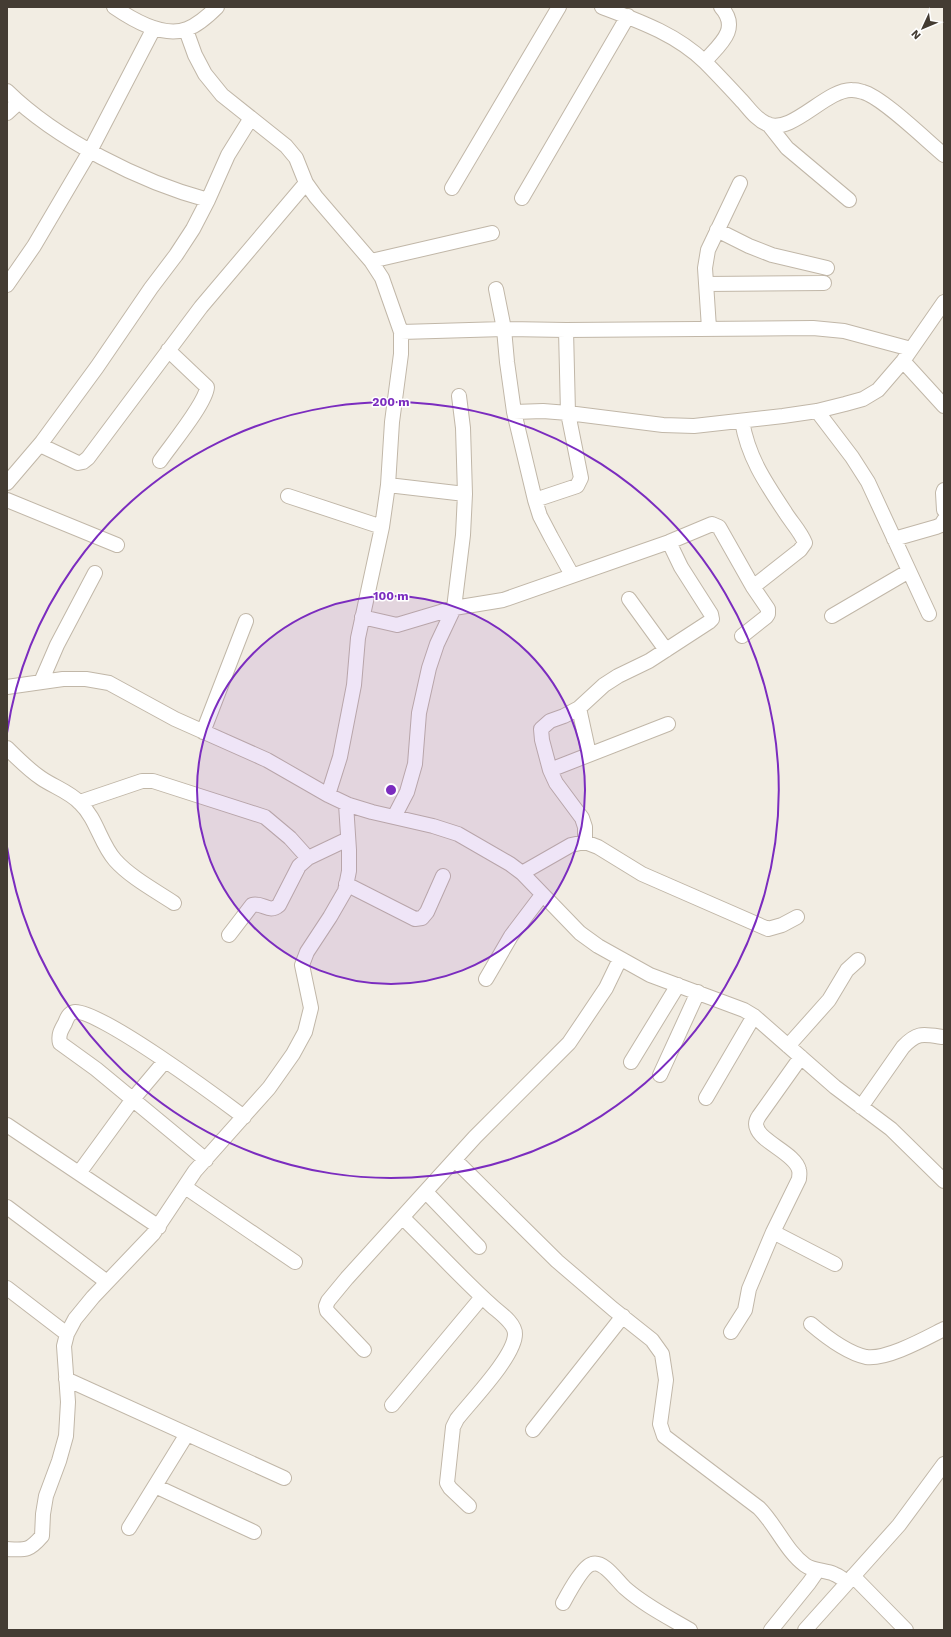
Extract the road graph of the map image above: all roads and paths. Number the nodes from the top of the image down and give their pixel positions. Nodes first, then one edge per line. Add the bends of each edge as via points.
1 (114, 7) edge
2 (217, 7) edge
3 (559, 7) edge
4 (602, 7) edge
5 (721, 7) edge
6 (628, 16) junction
7 (154, 28) junction
8 (186, 30) junction
9 (705, 61) junction
10 (7, 91) edge
11 (19, 102) junction
12 (7, 113) edge
13 (251, 118) junction
14 (768, 124) junction
15 (90, 151) junction
16 (944, 155) edge
17 (306, 183) junction
18 (740, 183) dead end
19 (452, 188) dead end
20 (522, 198) dead end
21 (208, 200) junction
22 (849, 200) dead end
23 (717, 230) junction
24 (492, 233) dead end
25 (372, 261) junction
26 (827, 268) dead end
27 (824, 283) dead end
28 (706, 284) junction
29 (7, 285) edge
30 (496, 289) dead end
31 (944, 302) edge
32 (709, 328) junction
33 (504, 329) junction
34 (566, 330) junction
35 (401, 332) junction
36 (911, 349) junction
37 (168, 350) junction
38 (903, 362) junction
39 (458, 396) dead end
40 (944, 406) edge
41 (817, 411) junction
42 (514, 412) junction
43 (568, 413) junction
44 (742, 421) junction
45 (40, 444) junction
46 (160, 461) dead end
47 (7, 483) edge
48 (388, 485) junction
49 (944, 490) edge
50 (465, 494) junction
51 (288, 496) dead end
52 (7, 500) edge
53 (535, 500) junction
54 (944, 510) edge
55 (944, 520) edge
56 (382, 527) junction
57 (894, 539) junction
58 (669, 542) junction
59 (117, 545) dead end
60 (909, 571) junction
61 (95, 573) dead end
62 (572, 575) junction
63 (753, 587) junction
64 (629, 599) dead end
65 (454, 608) junction
66 (929, 614) dead end
67 (832, 616) dead end
68 (362, 617) junction
69 (246, 621) dead end
70 (742, 636) dead end
71 (666, 650) junction
72 (41, 682) junction
73 (7, 687) edge
74 (579, 708) junction
75 (668, 724) dead end
76 (203, 732) junction
77 (7, 748) edge
78 (589, 754) junction
79 (550, 770) junction
80 (328, 795) junction
81 (80, 802) junction
82 (346, 804) junction
83 (394, 817) junction
84 (348, 839) junction
85 (585, 842) junction
86 (308, 858) junction
87 (522, 873) junction
88 (443, 876) dead end
89 (346, 884) junction
90 (542, 895) junction
91 (174, 903) dead end
92 (797, 917) dead end
93 (229, 935) dead end
94 (620, 959) junction
95 (858, 960) dead end
96 (486, 979) dead end
97 (678, 985) junction
98 (698, 992) junction
99 (754, 1016) junction
100 (942, 1037) dead end
101 (788, 1046) junction
102 (801, 1057) junction
103 (165, 1061) junction
104 (631, 1062) dead end
105 (660, 1075) dead end
106 (706, 1098) dead end
107 (133, 1099) junction
108 (861, 1106) junction
109 (244, 1116) junction
110 (7, 1125) edge
111 (206, 1160) junction
112 (455, 1160) junction
113 (79, 1173) junction
114 (944, 1181) edge
115 (185, 1187) junction
116 (426, 1192) junction
117 (7, 1207) edge
118 (403, 1218) junction
119 (158, 1227) junction
120 (773, 1232) junction
121 (479, 1247) dead end
122 (295, 1262) dead end
123 (835, 1264) dead end
124 (107, 1282) junction
125 (7, 1288) edge
126 (482, 1297) junction
127 (623, 1316) junction
128 (811, 1324) dead end
129 (944, 1329) edge
130 (731, 1332) dead end
131 (67, 1334) junction
132 (364, 1350) dead end
133 (66, 1378) junction
134 (392, 1405) dead end
135 (533, 1430) dead end
136 (187, 1434) junction
137 (944, 1464) edge
138 (284, 1478) dead end
139 (155, 1486) junction
140 (469, 1506) dead end
141 (129, 1528) dead end
142 (254, 1532) dead end
143 (7, 1549) edge
144 (818, 1570) junction
145 (851, 1579) junction
146 (563, 1603) dead end
147 (690, 1630) edge
148 (771, 1630) edge
149 (805, 1630) edge
150 (906, 1630) edge

1 - 7 street
2 - 8 street
3 - 19 street
4 - 6 street
5 - 9 street via 730,23 728,31
6 - 9 street via 665,32
6 - 20 street
7 - 8 street via 171,32
7 - 15 street
8 - 13 street via 205,74 222,95
9 - 14 street via 757,117
10 - 11 street
11 - 12 street
11 - 15 street via 48,125
13 - 17 street via 286,146 296,158
13 - 21 street via 228,155
14 - 16 street via 778,126 788,123 836,95 851,90 865,92 880,101
14 - 22 street via 787,148
15 - 21 street via 162,184
15 - 29 street via 34,246
17 - 25 street via 341,228
17 - 37 street
18 - 23 street
21 - 45 street via 176,255
23 - 26 street via 772,255
23 - 28 street via 708,250
24 - 25 street
25 - 35 street via 382,278
27 - 28 street
28 - 32 street
30 - 33 street
31 - 36 street
32 - 34 street
32 - 36 street via 813,328 844,332
33 - 34 street
33 - 35 street
33 - 42 street
34 - 43 street
35 - 48 street
36 - 38 street
37 - 45 street via 88,458 78,463
37 - 46 street via 207,387 207,392
38 - 40 street
38 - 41 street via 878,390 863,399
39 - 50 street via 463,428
41 - 44 street
41 - 57 street via 868,482
42 - 43 street
42 - 53 street
43 - 44 street via 663,426
43 - 53 street via 580,482 571,488
44 - 63 street via 750,454 804,543 800,550
45 - 47 street
48 - 50 street
48 - 56 street
49 - 54 street
50 - 65 street
51 - 56 street
52 - 59 street
53 - 62 street via 547,530
55 - 57 street via 936,527
56 - 68 street
57 - 60 street
58 - 62 street
58 - 63 street via 716,524
58 - 71 street via 712,618
60 - 66 street
60 - 67 street
61 - 72 street via 57,645
62 - 65 street via 503,600
63 - 70 street via 768,609 768,614
64 - 71 street
65 - 68 street via 396,625
65 - 83 street via 429,668 420,713 415,764 407,792
68 - 80 street via 354,685 340,757
69 - 76 street
71 - 74 street via 604,685
72 - 73 street
72 - 76 street via 86,680 109,683
74 - 78 street
74 - 79 street via 545,724 541,729
75 - 78 street
76 - 80 street via 267,760
77 - 81 street via 42,779
78 - 79 street
79 - 85 street via 556,783 582,818
80 - 82 street
81 - 86 street via 142,781 153,781 266,817
81 - 91 street via 115,860
82 - 83 street
82 - 84 street
83 - 87 street via 458,834
84 - 86 street
84 - 89 street via 349,871
85 - 87 street via 571,845
85 - 92 street via 642,874 768,929
86 - 93 street via 299,866 276,909 252,905
87 - 90 street
88 - 89 street via 427,912 422,918 415,919
89 - 109 street via 302,965 311,1008 305,1032 269,1088
90 - 94 street via 580,933
90 - 96 street via 511,936
94 - 97 street via 650,975
94 - 112 street via 606,988 569,1043
95 - 101 street via 841,977 829,1000
97 - 98 street
97 - 104 street
98 - 99 street
98 - 105 street
99 - 101 street
99 - 106 street
100 - 108 street via 924,1035 911,1038
101 - 102 street
102 - 108 street
102 - 120 street via 756,1121 761,1134 789,1156 800,1170 799,1179
103 - 107 street
103 - 107 street via 107,1024 82,1012 69,1015 59,1037 60,1042
103 - 109 street
107 - 111 street
107 - 113 street
108 - 114 street via 892,1129
109 - 111 street
110 - 113 street
111 - 115 street
112 - 116 street
112 - 127 street via 557,1261
113 - 119 street
115 - 119 street
115 - 122 street
116 - 118 street
116 - 121 street
117 - 124 street
118 - 126 street
118 - 132 street via 347,1278 326,1306 327,1311
119 - 124 street
120 - 123 street
120 - 130 street via 749,1289 745,1310
124 - 131 street via 75,1319
125 - 131 street
126 - 134 street
126 - 140 street via 512,1324 515,1333 512,1346 502,1363 453,1427 447,1483
127 - 135 street
127 - 144 street via 652,1340 662,1354 666,1380 660,1424 664,1436 760,1508 804,1565
128 - 129 street via 832,1340 867,1357 907,1348
131 - 133 street via 64,1346
133 - 136 street
133 - 143 street via 66,1436 60,1461 46,1496 42,1536 24,1551
136 - 138 street
136 - 139 street
137 - 145 street via 899,1525
139 - 141 street
139 - 142 street
144 - 145 street
144 - 148 street
145 - 149 street
145 - 150 street
146 - 147 street via 582,1573 594,1563 607,1569 624,1588 644,1603

